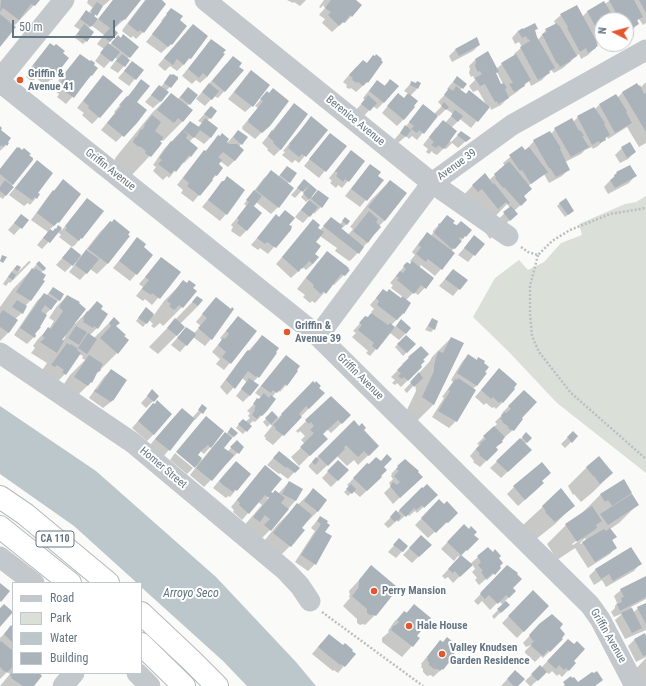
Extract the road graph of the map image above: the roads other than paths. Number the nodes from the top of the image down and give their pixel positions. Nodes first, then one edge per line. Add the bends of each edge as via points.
1 (64, 0) edge
2 (205, 0) edge
3 (646, 50) edge
4 (0, 81) edge
5 (432, 183) junction
6 (508, 236) road end
7 (318, 336) junction
8 (0, 353) edge
9 (0, 497) edge
10 (0, 527) edge
11 (0, 557) edge
12 (33, 582) edge
13 (69, 582) edge
14 (107, 582) edge
15 (310, 601) road end
16 (142, 615) edge
17 (142, 645) edge
18 (73, 674) edge
19 (138, 674) edge
20 (63, 686) edge
21 (150, 686) edge
22 (184, 686) edge
23 (217, 686) edge
24 (635, 686) edge

1 - 4 street
2 - 5 street, Berenice Avenue
3 - 5 street, Avenue 39 via 512,125
4 - 7 street, Griffin Avenue
5 - 6 street, Berenice Avenue
5 - 7 street, Avenue 39
7 - 24 street, Griffin Avenue via 590,605
8 - 15 street, Homer Street via 133,443 286,571
9 - 14 highway, CA 110 via 25,514
10 - 13 highway, CA 110
11 - 12 street
16 - 23 highway
17 - 22 highway
18 - 20 street
19 - 21 street

